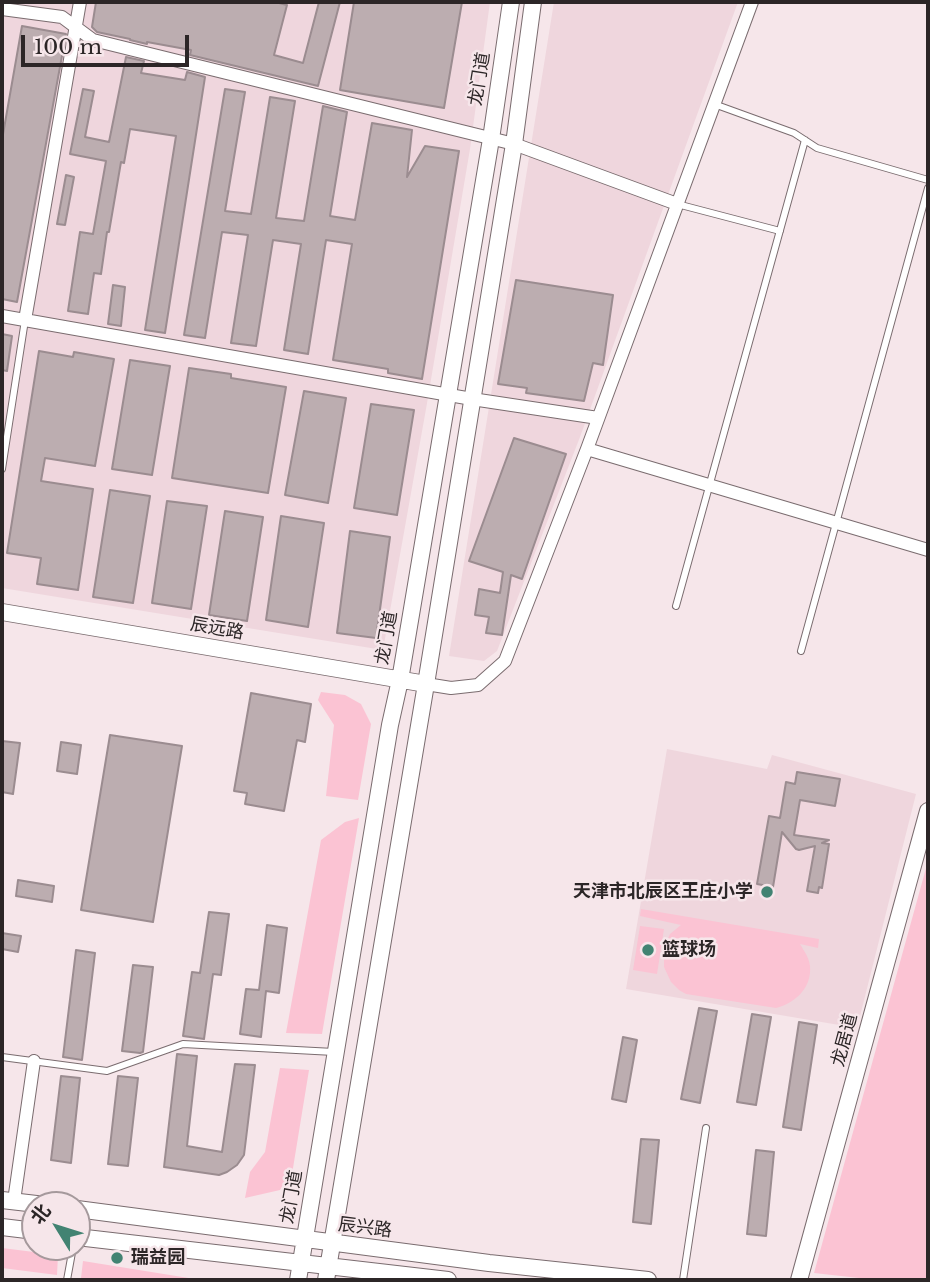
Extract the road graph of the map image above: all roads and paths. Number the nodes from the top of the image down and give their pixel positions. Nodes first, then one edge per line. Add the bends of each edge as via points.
1 (80, 2) edge
2 (511, 2) edge
3 (533, 2) edge
4 (752, 2) edge
5 (2, 9) edge
6 (76, 27) junction
7 (714, 104) junction
8 (491, 139) junction
9 (805, 140) junction
10 (514, 144) junction
11 (928, 180) edge
12 (928, 188) edge
13 (677, 204) junction
14 (780, 231) junction
15 (2, 316) edge
16 (25, 320) junction
17 (448, 393) junction
18 (472, 399) junction
19 (598, 418) junction
20 (587, 449) junction
21 (2, 469) edge
22 (710, 485) junction
23 (837, 523) junction
24 (928, 550) edge
25 (676, 606) dead end
26 (2, 612) edge
27 (801, 651) dead end
28 (400, 680) junction
29 (426, 684) junction
30 (928, 811) edge
31 (337, 1052) junction
32 (2, 1057) edge
33 (34, 1061) junction
34 (706, 1128) dead end
35 (8, 1200) edge
36 (91, 1211) edge
37 (2, 1227) edge
38 (21, 1229) edge
39 (91, 1239) edge
40 (304, 1240) junction
41 (332, 1243) junction
42 (70, 1261) edge
43 (301, 1262) junction
44 (327, 1273) edge
45 (67, 1280) edge
46 (298, 1280) edge
47 (444, 1280) edge
48 (648, 1280) edge
49 (683, 1280) edge
50 (799, 1280) edge

1 - 6 street
2 - 8 main road, 龙门道
3 - 10 main road
4 - 7 street
5 - 6 street via 62,17
6 - 8 street via 93,40
6 - 16 street
7 - 9 lane
7 - 13 street
8 - 10 street
8 - 17 main road, 龙门道
9 - 11 lane via 817,148
9 - 14 lane
10 - 13 street
10 - 18 main road
12 - 23 lane
13 - 14 lane
13 - 19 street
14 - 22 lane
15 - 16 street
16 - 17 street
16 - 21 lane
17 - 18 street
17 - 28 main road, 龙门道
18 - 19 street
18 - 29 main road
19 - 20 street
20 - 22 street
20 - 29 street via 505,661 478,685 451,688
22 - 23 street
22 - 25 lane
23 - 24 street
23 - 27 lane
26 - 28 main road, 辰远路
28 - 29 main road, 辰远路
28 - 31 main road, 龙门道
29 - 41 main road
30 - 50 main road, 龙居道
31 - 33 lane via 183,1044 107,1070
31 - 40 main road, 龙门道
32 - 33 lane
33 - 35 street
34 - 49 lane
36 - 40 main road, 辰兴路
37 - 38 main road
39 - 43 main road
40 - 41 main road, 辰兴路
40 - 43 main road, 龙门道
41 - 44 main road
41 - 48 main road, 辰兴路
42 - 45 lane
43 - 44 main road
43 - 46 main road, 龙门道
44 - 47 main road

